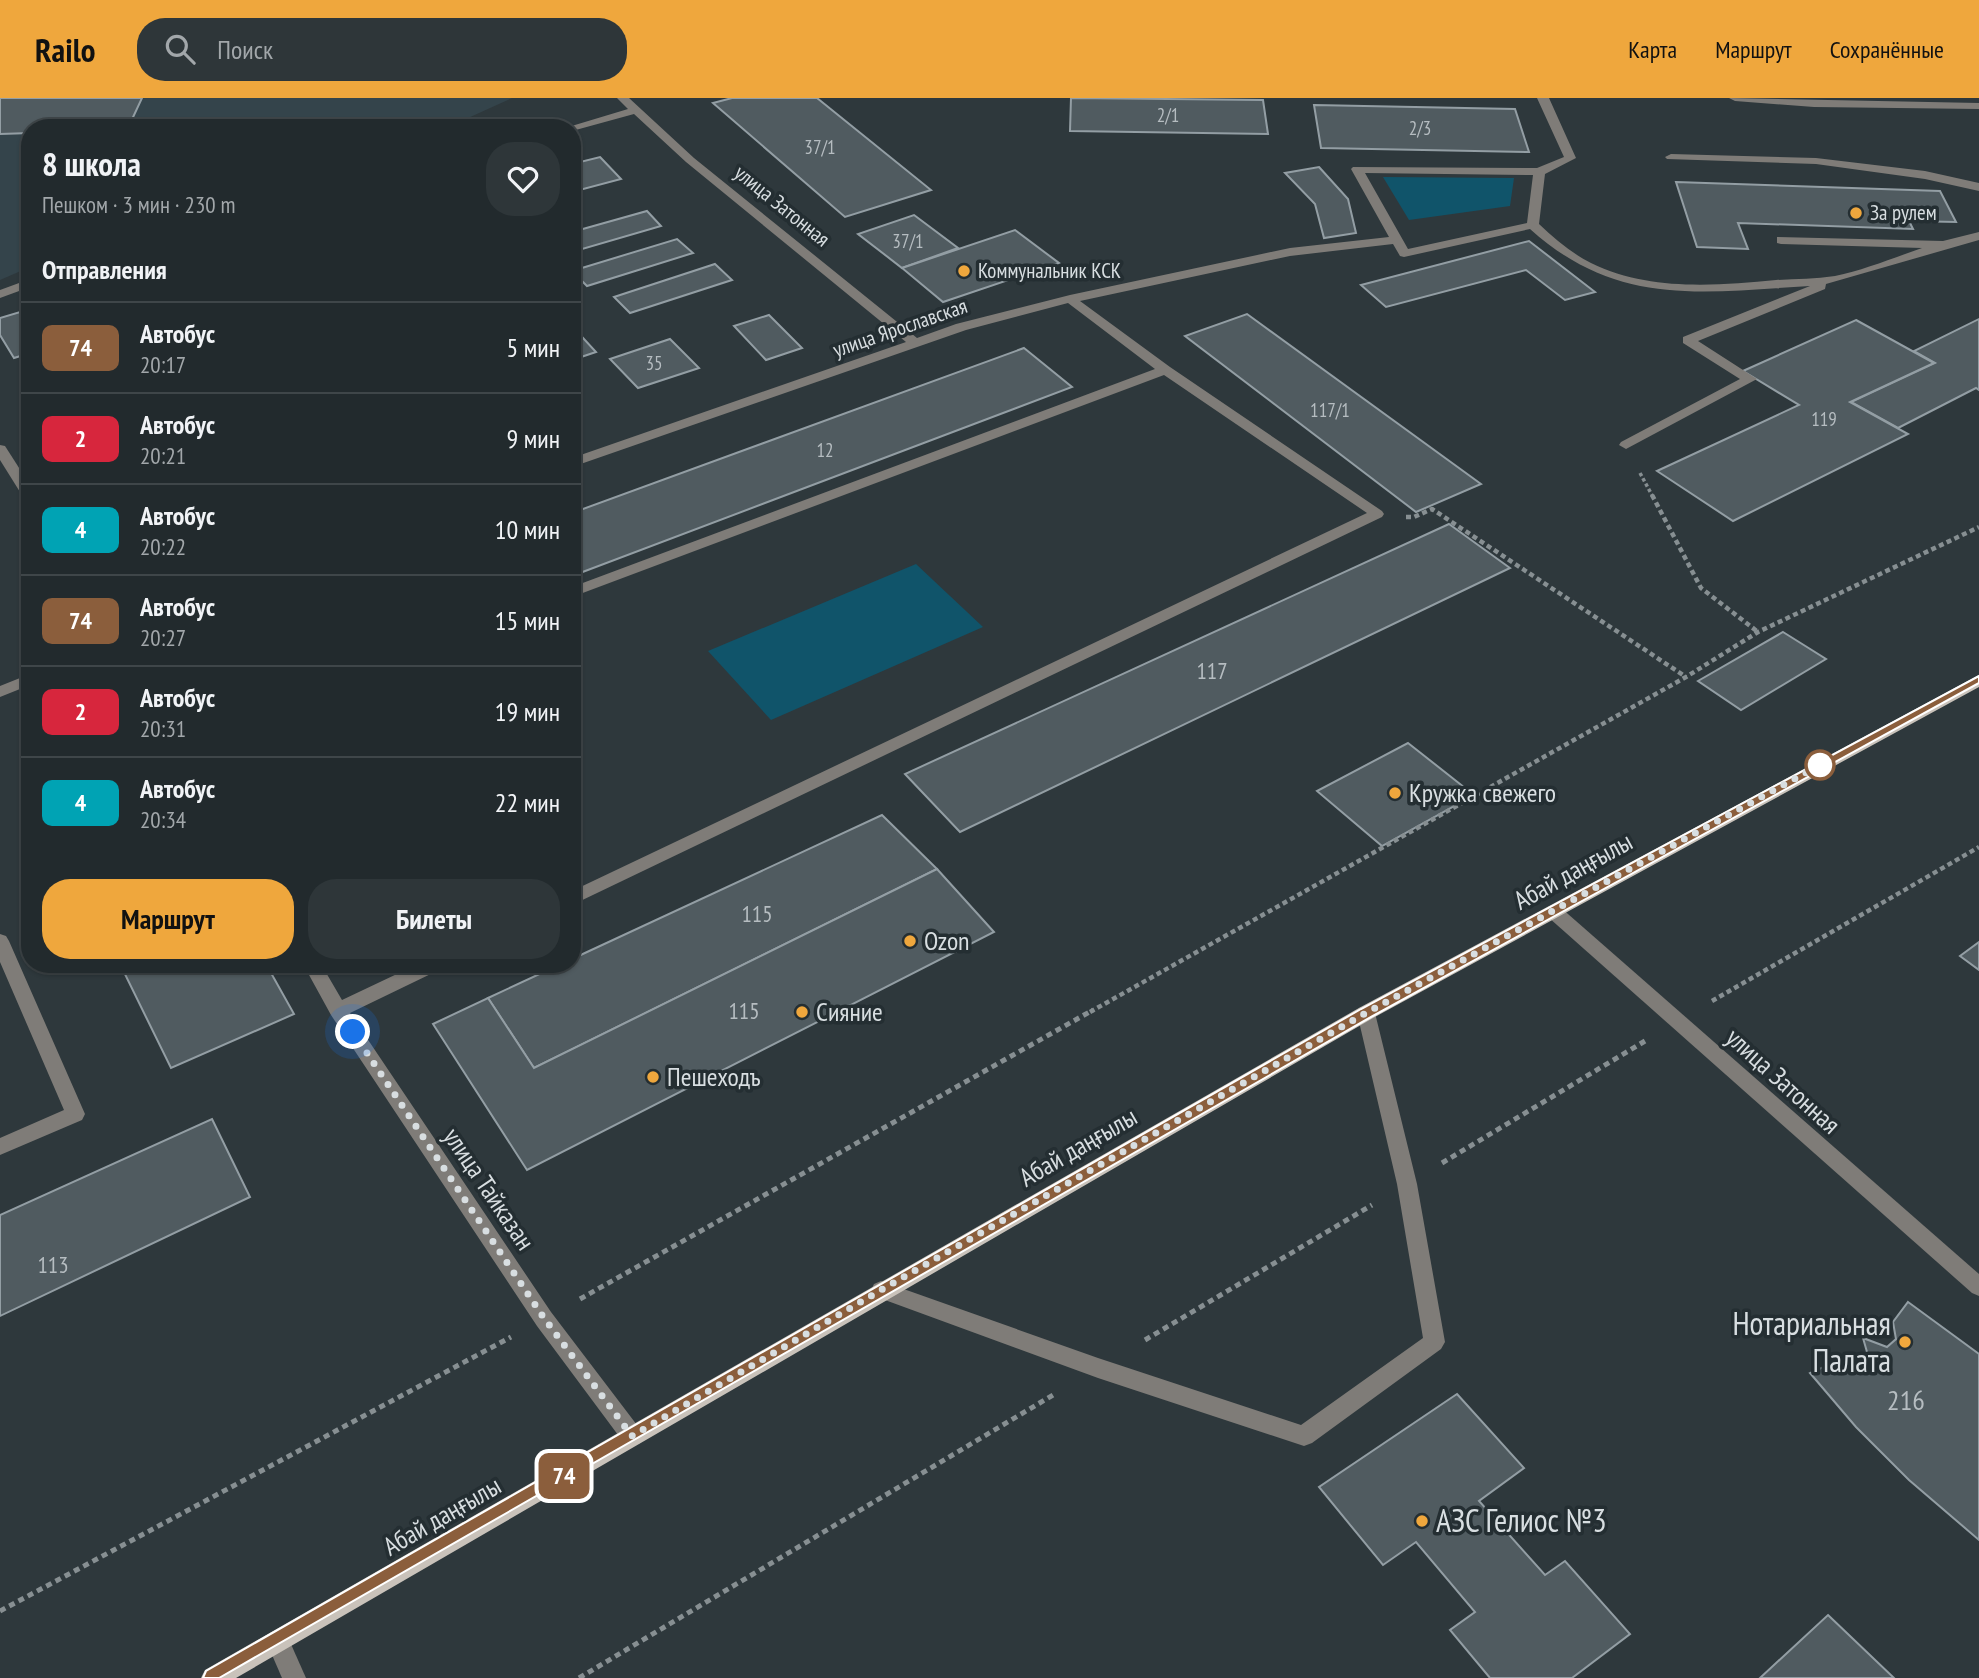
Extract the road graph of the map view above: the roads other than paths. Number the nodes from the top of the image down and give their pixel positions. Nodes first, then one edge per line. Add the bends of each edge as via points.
1 (623, 98) edge
2 (1543, 98) edge
3 (1735, 98) edge
4 (1979, 106) edge
5 (638, 110) junction
6 (581, 125) edge
7 (1671, 157) dead end
8 (1539, 172) junction
9 (1979, 187) edge
10 (1533, 225) junction
11 (1979, 236) edge
12 (1396, 240) junction
13 (1781, 240) dead end
14 (1943, 245) junction
15 (1839, 278) junction
16 (21, 286) edge
17 (0, 294) edge
18 (1070, 299) junction
19 (917, 344) junction
20 (1165, 370) junction
21 (1626, 445) road end
22 (0, 449) edge
23 (581, 460) edge
24 (21, 483) edge
25 (581, 589) edge
26 (1979, 680) edge
27 (21, 683) edge
28 (0, 692) edge
29 (581, 894) edge
30 (1554, 912) junction
31 (0, 941) edge
32 (317, 973) edge
33 (416, 973) edge
34 (338, 1010) junction
35 (1366, 1013) junction
36 (0, 1147) edge
37 (1979, 1287) edge
38 (881, 1290) junction
39 (632, 1436) junction
40 (278, 1642) junction
41 (213, 1678) edge
42 (294, 1678) edge

1 - 5 street, улица Затонная
2 - 8 street via 1570,158
3 - 4 street
5 - 6 street
5 - 19 street, улица Затонная via 690,160
7 - 9 street via 1816,161
8 - 10 street
8 - 12 street via 1357,169
10 - 12 street via 1404,253
10 - 15 street via 1579,264 1625,282 1685,288 1748,287
11 - 14 street
12 - 18 street, улица Ярославская via 1290,252
13 - 14 street
14 - 15 street
15 - 21 street via 1688,340 1750,379
16 - 17 street
18 - 19 street, улица Ярославская via 961,327
18 - 20 street
19 - 23 street, улица Ярославская
20 - 25 street
20 - 29 street via 1377,514
22 - 24 street
26 - 30 main road, Абай даңғылы
27 - 28 street
30 - 35 main road, Абай даңғылы
30 - 37 street, улица Затонная
31 - 36 street via 75,1114
32 - 34 street, улица Тайказан
33 - 34 street
34 - 39 street, улица Тайказан via 544,1318
35 - 38 main road, Абай даңғылы
35 - 38 street via 1408,1184 1434,1342 1304,1436
38 - 39 main road, Абай даңғылы
39 - 40 main road, Абай даңғылы
40 - 41 main road, Абай даңғылы
40 - 42 street

